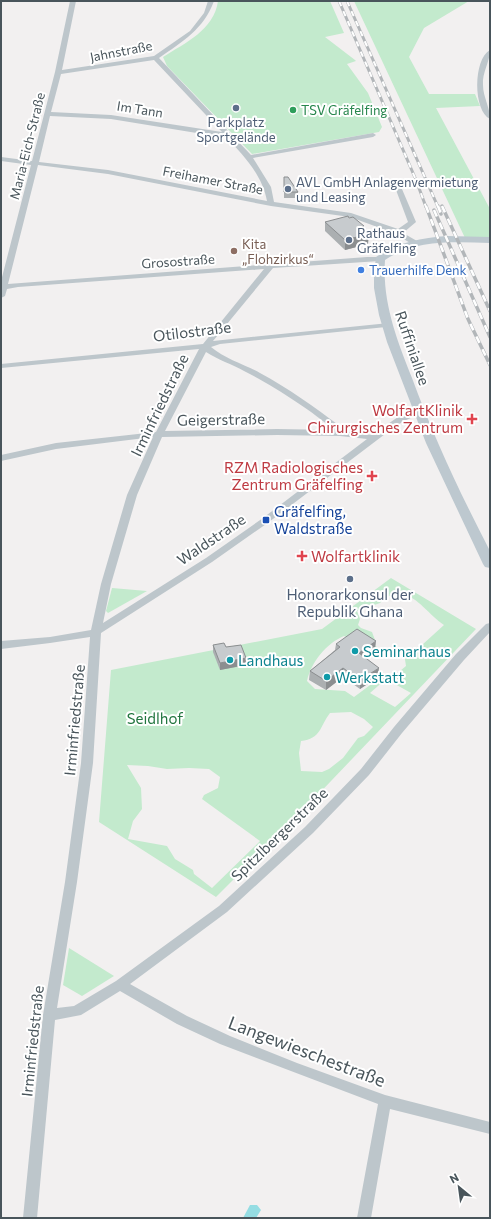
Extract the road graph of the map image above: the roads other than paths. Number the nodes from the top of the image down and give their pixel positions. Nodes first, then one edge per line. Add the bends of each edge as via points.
1 (73, 1) edge
2 (211, 1) edge
3 (490, 52) edge
4 (156, 58) junction
5 (58, 72) junction
6 (482, 104) junction
7 (490, 104) edge
8 (48, 114) junction
9 (490, 117) edge
10 (227, 134) junction
11 (373, 136) dead end
12 (250, 157) junction
13 (1, 159) edge
14 (35, 163) junction
15 (396, 182) dead end
16 (271, 204) junction
17 (399, 232) junction
18 (490, 240) edge
19 (414, 243) junction
20 (380, 259) junction
21 (270, 267) junction
22 (2, 287) edge
23 (1, 296) edge
24 (386, 324) junction
25 (205, 346) junction
26 (1, 366) edge
27 (418, 413) junction
28 (340, 433) junction
29 (159, 434) junction
30 (372, 438) junction
31 (1, 458) edge
32 (490, 564) edge
33 (490, 626) edge
34 (96, 630) junction
35 (1, 645) edge
36 (120, 985) junction
37 (49, 1015) junction
38 (385, 1101) junction
39 (490, 1128) edge
40 (30, 1218) edge
41 (364, 1218) edge

1 - 5 street, Maria-Eich-Straße
2 - 4 street, Jahnstraße via 207,13 192,32
3 - 6 street via 479,79
4 - 5 street, Jahnstraße
4 - 10 street
5 - 8 street, Maria-Eich-Straße
6 - 7 street
6 - 9 street
8 - 10 street, Im Tann via 110,116
8 - 14 street, Maria-Eich-Straße
10 - 12 street
11 - 12 street
12 - 16 street via 268,187
13 - 14 street, Freihamer Straße
14 - 16 street, Freihamer Straße via 108,172
14 - 22 street, Maria-Eich-Straße
15 - 17 street via 412,222
16 - 17 street, Freihamer Straße via 351,215 374,221
17 - 19 street, Freihamer Straße
18 - 19 street
19 - 20 street via 390,251
20 - 21 street, Grosostraße
20 - 24 street, Ruffiniallee via 379,286
21 - 22 street, Grosostraße
21 - 25 street, Irminfriedstraße
22 - 23 street, Maria-Eich-Straße
24 - 25 street, Otilostraße via 220,342
24 - 27 street, Ruffiniallee
25 - 26 street, Otilostraße
25 - 28 street via 211,352 247,369 294,397 337,428
25 - 29 street, Irminfriedstraße
27 - 30 street, Waldstraße via 401,419
27 - 32 street, Ruffiniallee
28 - 29 street, Geigerstraße
28 - 30 street, Geigerstraße
29 - 31 street, Geigerstraße via 56,446
29 - 34 street, Irminfriedstraße via 132,496 106,584
30 - 34 street, Waldstraße via 266,520 209,560
33 - 36 street, Spitzlbergerstraße via 460,657 365,772 309,830 223,909
34 - 35 street, Waldstraße via 94,633 50,640
34 - 37 street, Irminfriedstraße via 87,763
36 - 37 street, Spitzlbergerstraße via 76,1011
36 - 38 street, Langewieschestraße via 182,1020 225,1040
37 - 40 street, Irminfriedstraße
38 - 39 street, Langewieschestraße
38 - 41 street

